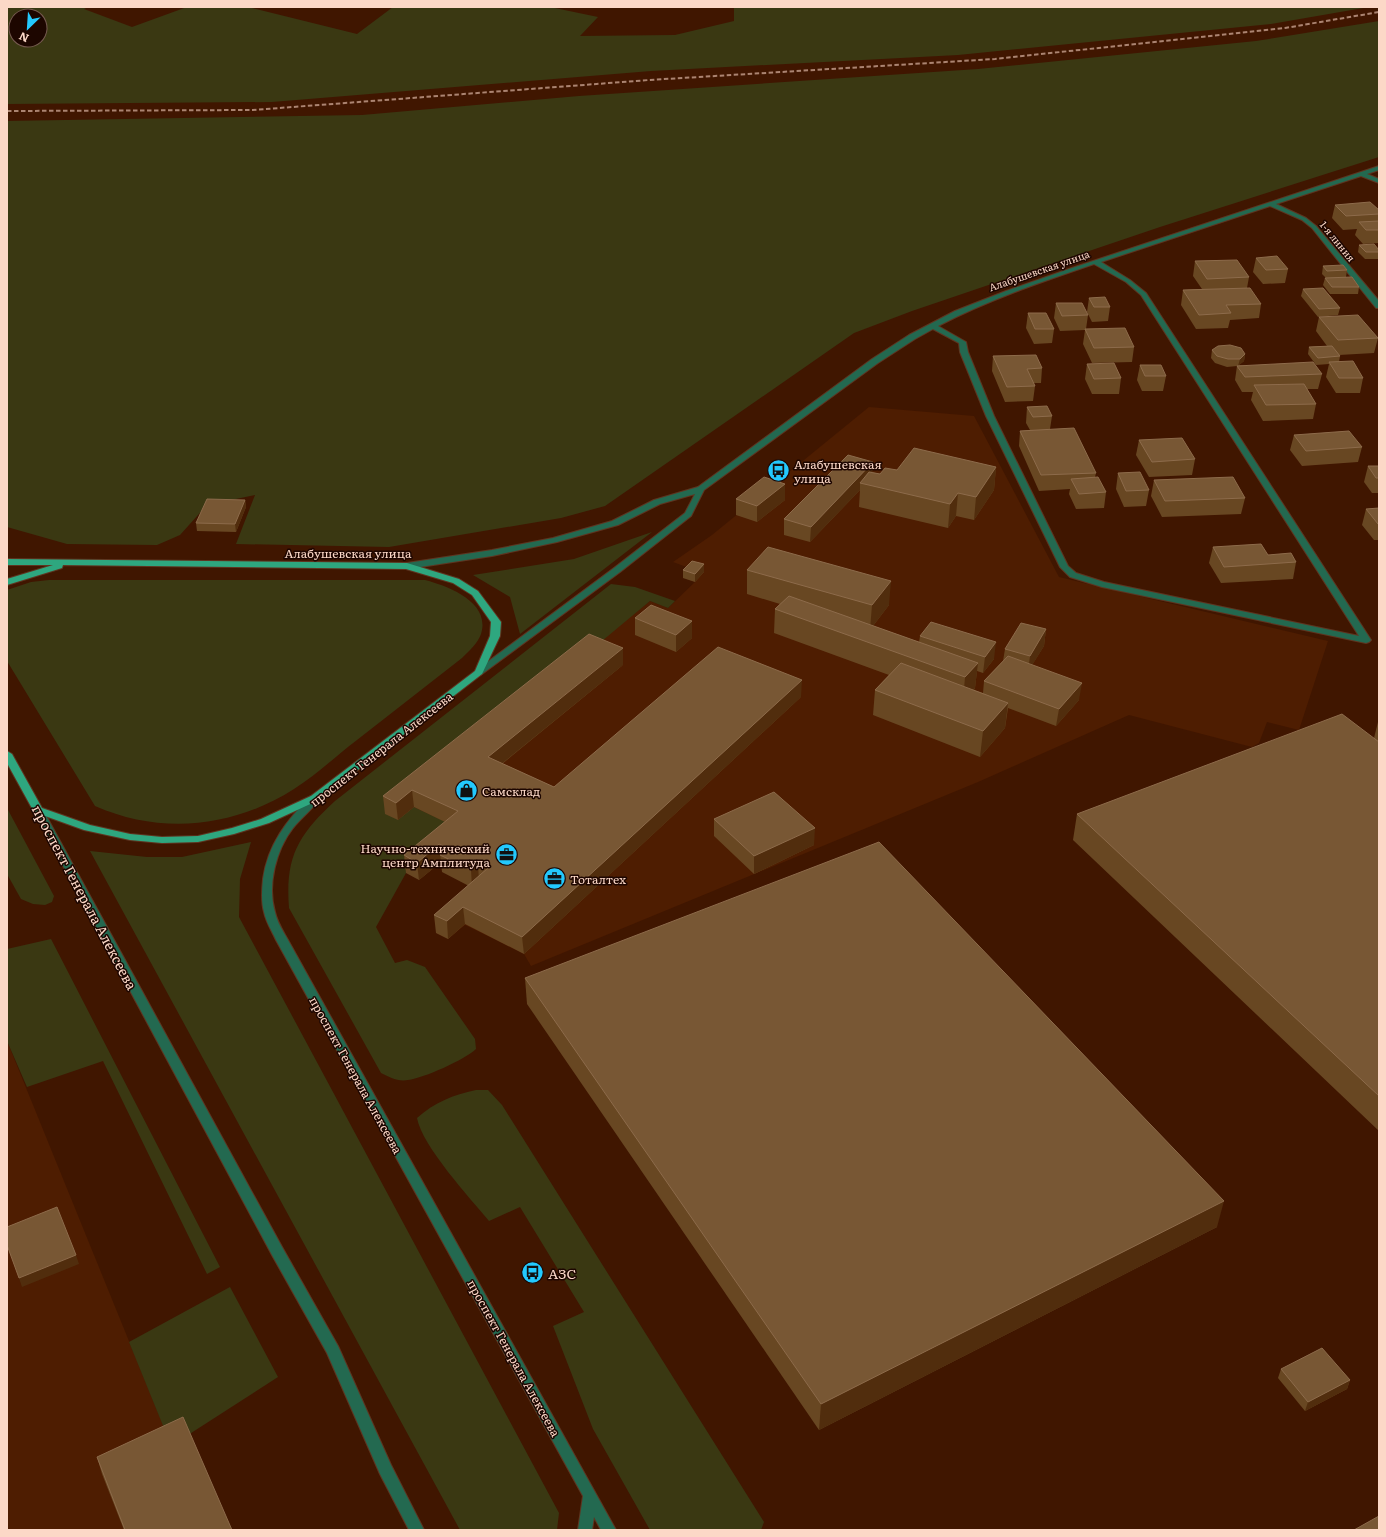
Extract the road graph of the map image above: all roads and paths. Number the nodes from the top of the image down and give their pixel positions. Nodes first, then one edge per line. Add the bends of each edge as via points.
1 (1379, 168) edge
2 (1361, 174) junction
3 (1379, 181) edge
4 (1270, 204) junction
5 (1095, 262) junction
6 (1379, 306) edge
7 (933, 326) junction
8 (701, 489) junction
9 (7, 562) edge
10 (70, 563) junction
11 (407, 566) junction
12 (7, 582) edge
13 (479, 672) junction
14 (7, 754) edge
15 (315, 798) junction
16 (38, 810) junction
17 (590, 1496) junction
18 (417, 1530) edge
19 (585, 1530) edge
20 (609, 1530) edge

1 - 2 street, Алабушевская улица
2 - 3 street
2 - 4 street, Алабушевская улица
4 - 5 street, Алабушевская улица
4 - 6 street, 1-я линия via 1304,219 1314,227
5 - 7 street, Алабушевская улица via 1008,292
5 - 7 street via 1128,280 1144,294 1366,640 1102,584 1073,575 1064,567 990,416 962,342
7 - 8 street, Алабушевская улица via 875,361
8 - 11 street, Алабушевская улица via 657,502 615,523 554,540 492,553
8 - 13 street, Алабушевская улица via 688,514
9 - 10 main road, Алабушевская улица
10 - 11 main road, Алабушевская улица
10 - 12 main road
11 - 13 main road via 456,581 475,593 488,608 496,622 495,636
13 - 15 main road, проспект Генерала Алексеева
14 - 16 main road, проспект Генерала Алексеева
15 - 16 main road via 265,821 234,831 198,838 162,840 130,837 88,828
15 - 17 street, проспект Генерала Алексеева via 289,824 275,847 269,867 269,912 375,1110
16 - 18 street, проспект Генерала Алексеева via 333,1350 385,1469
17 - 19 street
17 - 20 street, проспект Генерала Алексеева

